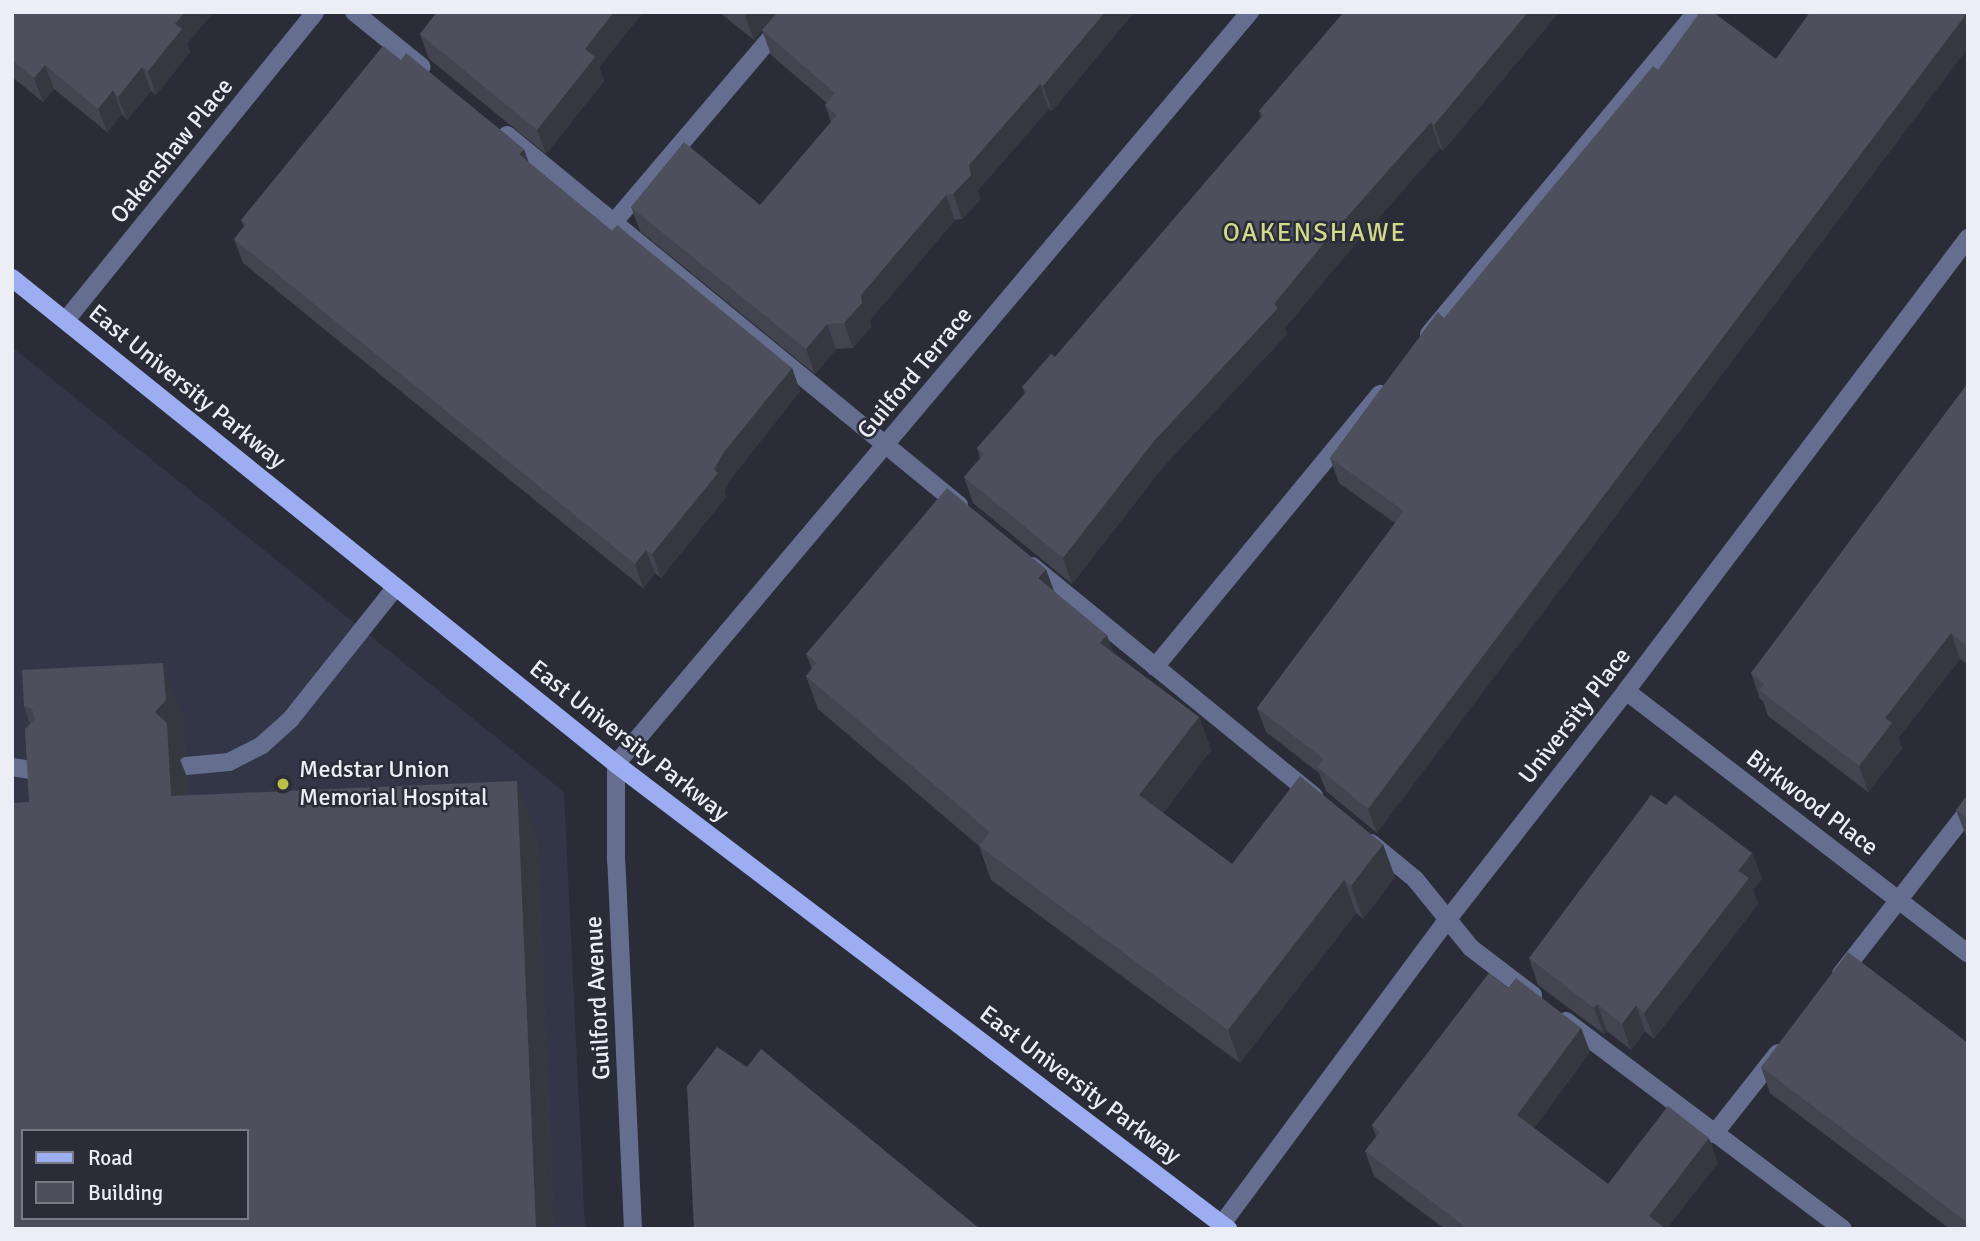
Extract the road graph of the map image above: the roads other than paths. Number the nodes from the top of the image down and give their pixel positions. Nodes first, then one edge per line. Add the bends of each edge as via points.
1 (315, 12) edge
2 (354, 12) edge
3 (793, 12) edge
4 (1250, 12) edge
5 (1696, 12) edge
6 (436, 78) edge
7 (488, 120) edge
8 (614, 222) junction
9 (1968, 238) edge
10 (12, 278) edge
11 (66, 320) junction
12 (1413, 353) edge
13 (1396, 374) edge
14 (886, 446) junction
15 (977, 520) edge
16 (1019, 554) edge
17 (395, 588) junction
18 (1156, 667) junction
19 (1626, 691) junction
20 (616, 764) junction
21 (186, 766) dead end
22 (12, 767) edge
23 (44, 772) edge
24 (1329, 808) edge
25 (1968, 811) edge
26 (1361, 835) edge
27 (1898, 900) junction
28 (1448, 919) junction
29 (1968, 953) edge
30 (1826, 993) edge
31 (1791, 1036) edge
32 (1714, 1134) junction
33 (1225, 1226) edge
34 (633, 1229) edge
35 (1843, 1229) edge

1 - 11 street, Oakenshaw Place
2 - 6 street
3 - 8 street
4 - 14 street, Guilford Terrace
5 - 12 street
7 - 8 street
8 - 14 street
9 - 19 street, University Place
10 - 11 main road, East University Parkway
11 - 17 main road, East University Parkway
13 - 18 street
14 - 15 street
14 - 20 street, Guilford Terrace
16 - 18 street
17 - 20 main road, East University Parkway
17 - 21 street via 290,720 262,746 229,762
18 - 24 street
19 - 27 street, Birkwood Place
19 - 28 street, University Place
20 - 33 main road, East University Parkway
20 - 34 street, Guilford Avenue via 616,861
22 - 23 street
25 - 27 street
26 - 28 street via 1415,879
27 - 29 street, Birkwood Place
27 - 30 street
28 - 32 street via 1471,948
28 - 33 street, University Place
31 - 32 street
32 - 35 street

